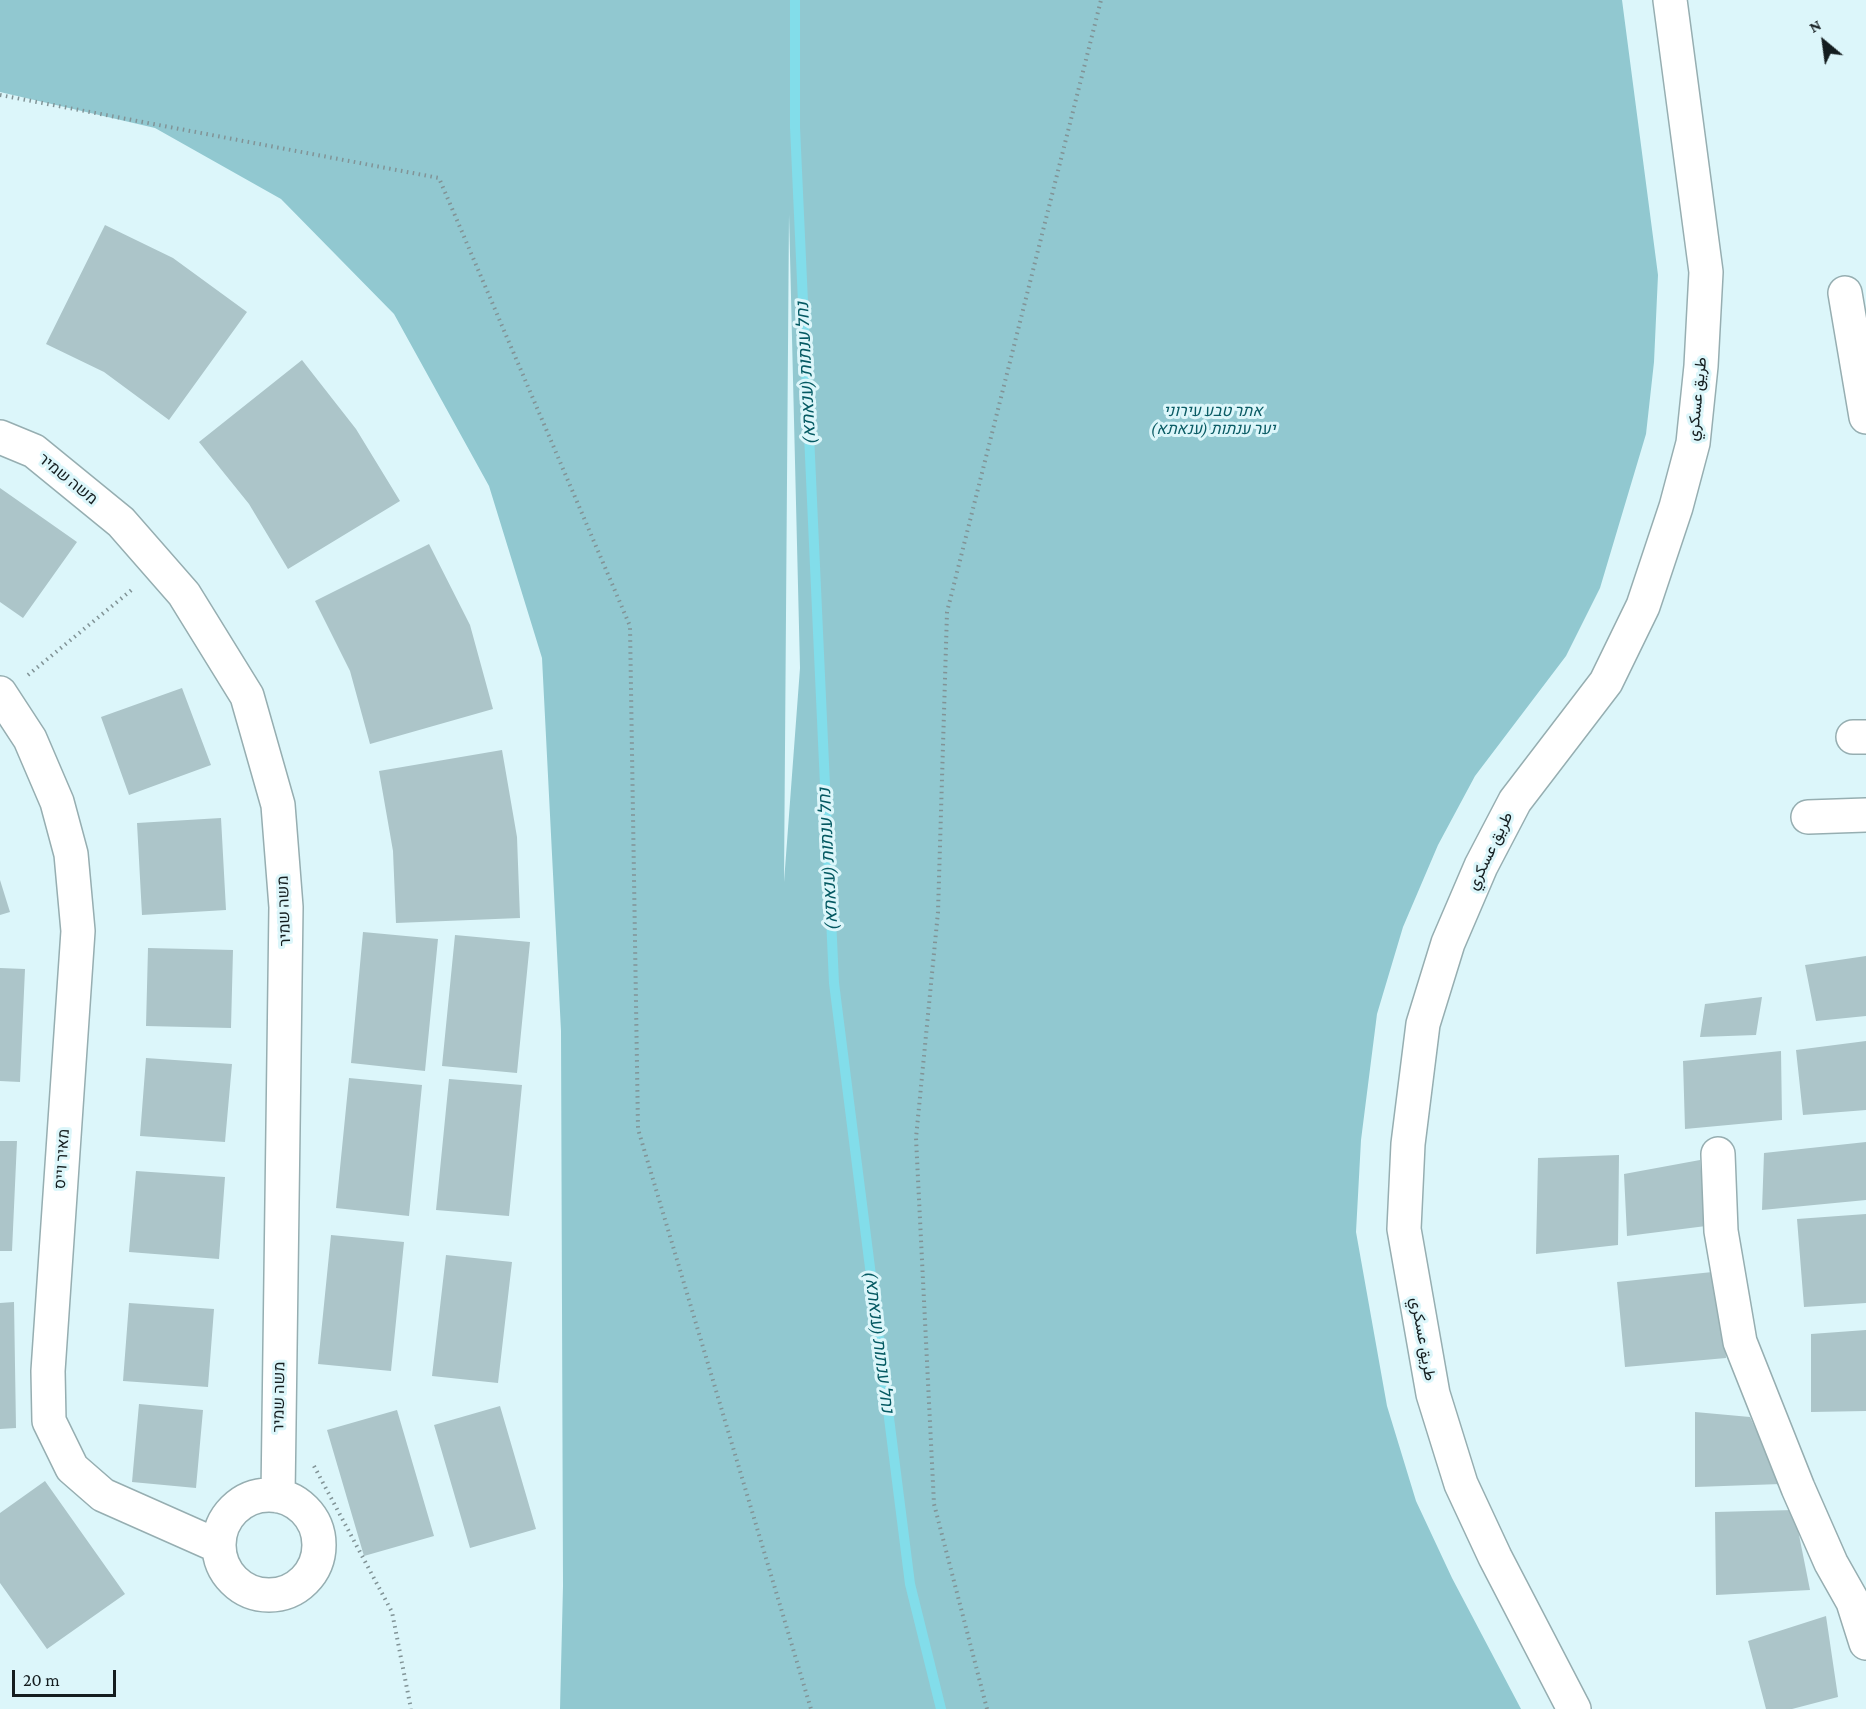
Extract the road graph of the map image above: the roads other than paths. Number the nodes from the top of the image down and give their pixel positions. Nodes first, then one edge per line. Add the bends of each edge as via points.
1 (1670, 0) edge
2 (1845, 294) dead end
3 (1866, 417) edge
4 (0, 437) edge
5 (1, 695) edge
6 (1866, 815) edge
7 (1808, 817) dead end
8 (1718, 1154) dead end
9 (278, 1496) junction
10 (218, 1546) junction
11 (1866, 1643) edge
12 (1574, 1709) edge

1 - 12 street, طريق عسكري via 1706,272 1693,443 1639,615 1606,682 1515,801 1481,866 1448,943 1423,1024 1407,1165 1404,1229 1433,1394 1461,1484
2 - 3 street
4 - 9 street, משה שמיר via 34,451 121,522 184,594 247,696 278,805 286,907
5 - 10 street, מאיר וייס via 30,739 57,802 71,854 78,931 48,1371 49,1421 72,1468 103,1496
6 - 7 street
8 - 11 street via 1721,1231 1740,1342
9 - 10 street via 247,1500 232,1511 223,1525
9 - 10 street via 308,1513 316,1529 316,1563 304,1581 273,1596 244,1589 230,1578

